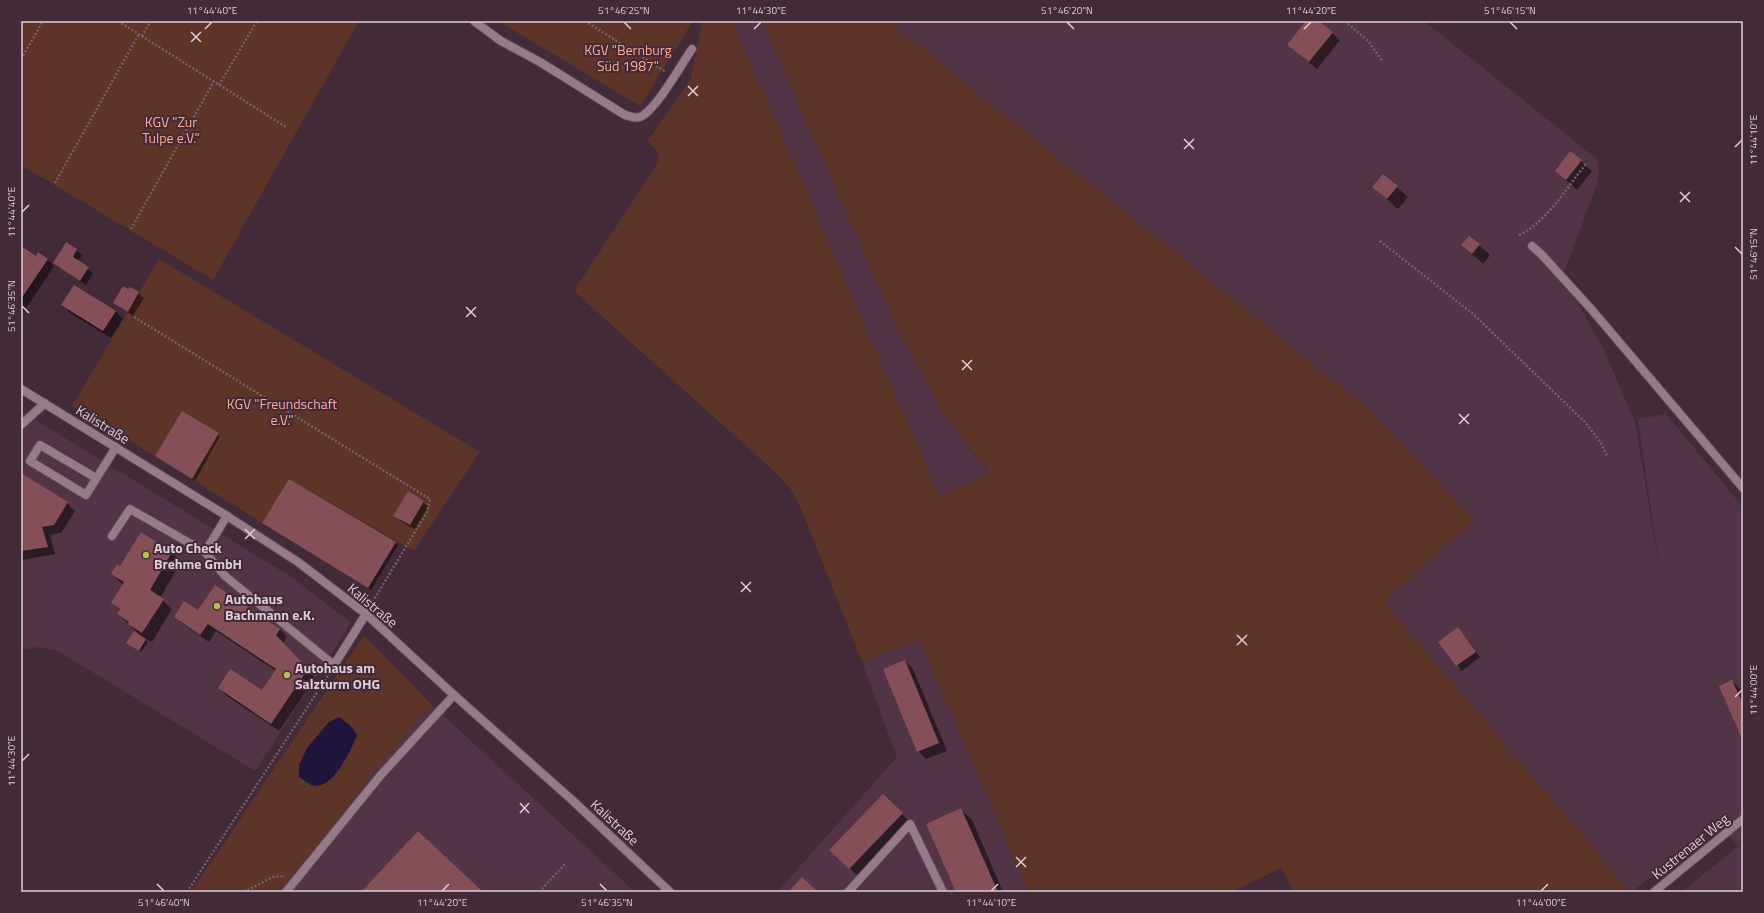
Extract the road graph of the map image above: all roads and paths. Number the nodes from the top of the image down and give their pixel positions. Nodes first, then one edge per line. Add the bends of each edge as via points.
1 (43, 21) edge
2 (118, 21) edge
3 (151, 21) edge
4 (256, 21) edge
5 (474, 21) edge
6 (584, 21) edge
7 (1345, 21) edge
8 (140, 35) junction
9 (692, 49) dead end
10 (21, 59) edge
11 (1383, 62) dead end
12 (674, 76) junction
13 (214, 81) junction
14 (219, 84) junction
15 (286, 127) dead end
16 (1586, 164) dead end
17 (55, 183) dead end
18 (131, 229) dead end
19 (1519, 235) dead end
20 (1380, 241) dead end
21 (1532, 246) dead end
22 (134, 317) dead end
23 (21, 389) edge
24 (45, 403) junction
25 (21, 425) edge
26 (116, 447) junction
27 (1607, 456) dead end
28 (96, 478) junction
29 (1743, 488) edge
30 (228, 516) junction
31 (112, 536) dead end
32 (205, 552) junction
33 (366, 614) junction
34 (334, 665) junction
35 (454, 695) junction
36 (1743, 819) edge
37 (566, 863) dead end
38 (302, 874) junction
39 (187, 892) edge
40 (244, 892) edge
41 (286, 892) edge
42 (539, 892) edge
43 (670, 892) edge
44 (848, 892) edge
45 (943, 892) edge
46 (1654, 892) edge

1 - 10 path
2 - 8 path
3 - 8 path
4 - 14 path
5 - 12 street via 502,41 625,115 636,118 642,116 664,92
6 - 12 path
7 - 11 path via 1369,42
8 - 13 path
8 - 17 path
9 - 12 street
13 - 14 path
13 - 18 path
14 - 15 path
16 - 19 path via 1547,213 1528,231
20 - 27 path via 1473,314 1585,422 1601,443
21 - 29 street via 1592,310
22 - 33 path via 430,500 427,512
23 - 24 street, Kalistraße
24 - 25 street
24 - 26 street, Kalistraße
26 - 28 street
26 - 30 street, Kalistraße
28 - 28 street via 86,495 30,462 40,445
30 - 32 street
30 - 33 street, Kalistraße via 298,562
31 - 32 street via 130,509
32 - 34 street via 224,576
33 - 34 street
33 - 35 street, Kalistraße
34 - 39 path
35 - 38 street via 380,776
35 - 43 street, Kalistraße via 571,799
36 - 46 street, Kustrenaer Weg
37 - 42 path
38 - 40 path via 273,877
38 - 41 street
44 - 45 street via 910,824

